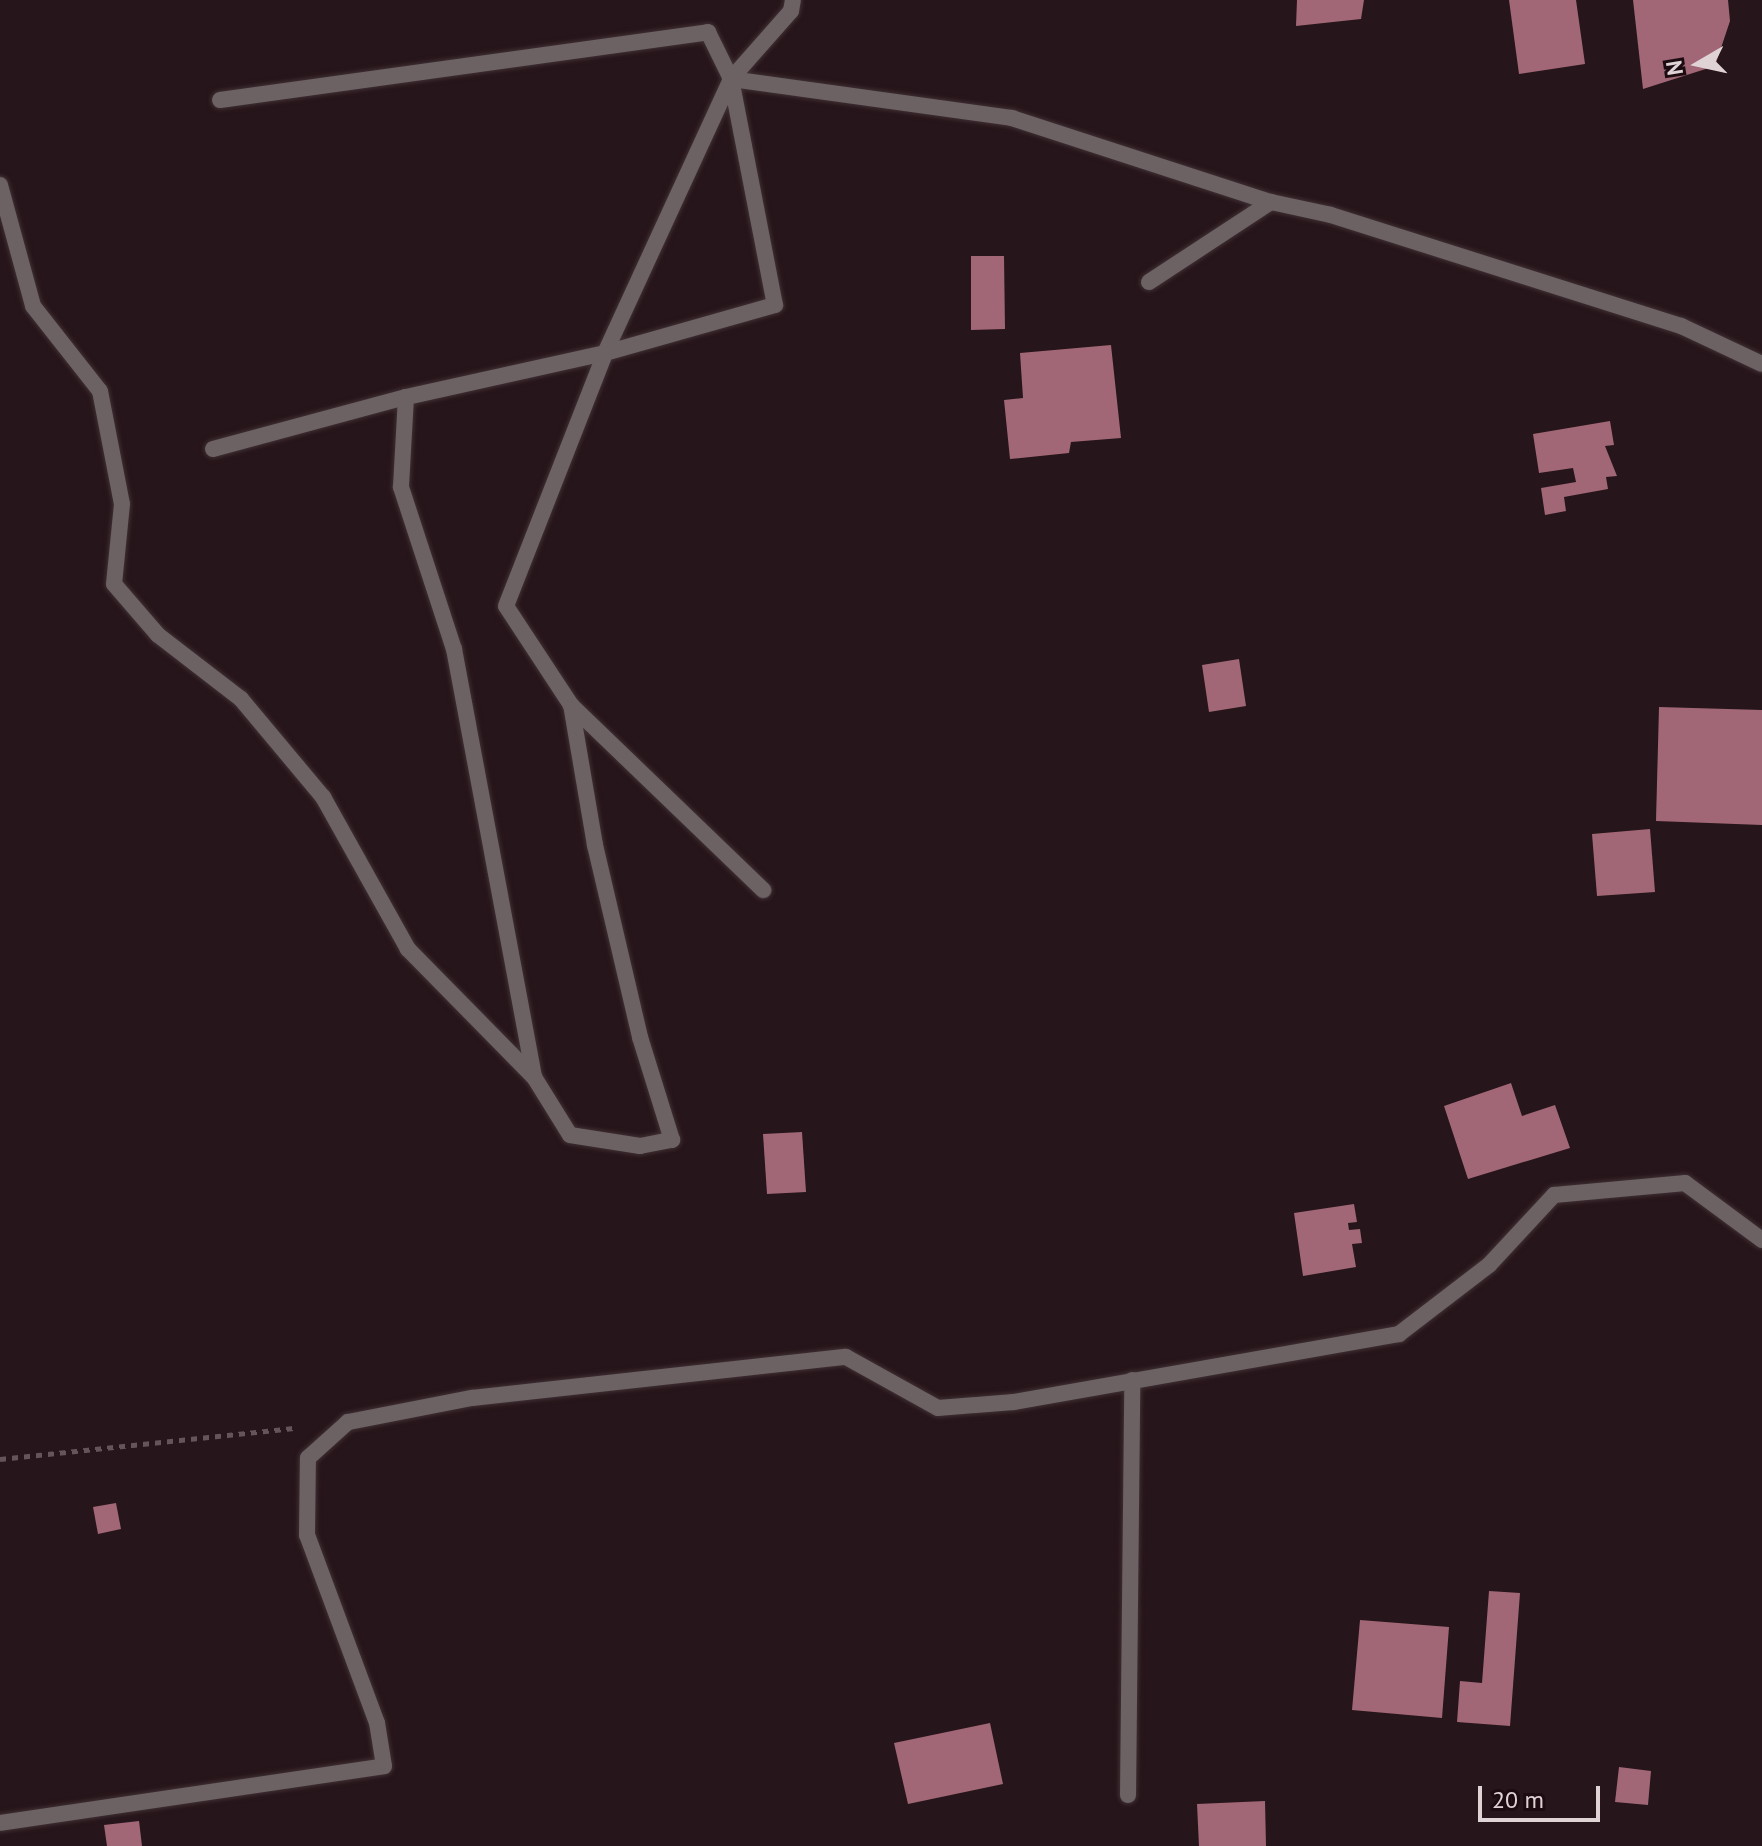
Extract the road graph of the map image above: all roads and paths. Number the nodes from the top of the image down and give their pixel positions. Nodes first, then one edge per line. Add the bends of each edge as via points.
1 (793, 0) edge
2 (731, 79) junction
3 (220, 100) dead end
4 (0, 185) edge
5 (1271, 202) junction
6 (1149, 282) dead end
7 (605, 353) junction
8 (1762, 364) edge
9 (406, 397) junction
10 (213, 449) dead end
11 (571, 705) junction
12 (763, 890) dead end
13 (534, 1077) junction
14 (1762, 1240) edge
15 (1132, 1380) junction
16 (348, 1422) junction
17 (0, 1459) edge
18 (1128, 1795) dead end
19 (0, 1823) edge

1 - 2 street via 791,11
2 - 3 street via 708,32
2 - 5 street via 1012,118
2 - 7 street
2 - 7 street via 775,305
4 - 13 street via 33,306 100,391 122,504 114,584 158,635 241,699 323,797 408,949
5 - 6 street
5 - 8 street via 1331,215 1681,326
7 - 9 street
7 - 11 street via 506,606
9 - 10 street
9 - 13 street via 401,487 454,649
11 - 12 street
11 - 13 street via 595,845 640,1037 672,1140 640,1146 570,1135
14 - 15 street via 1685,1183 1554,1195 1489,1265 1399,1334
15 - 16 street via 1014,1402 938,1408 846,1357 472,1398
15 - 18 street
16 - 17 path
16 - 19 street via 308,1458 307,1535 377,1723 384,1766

